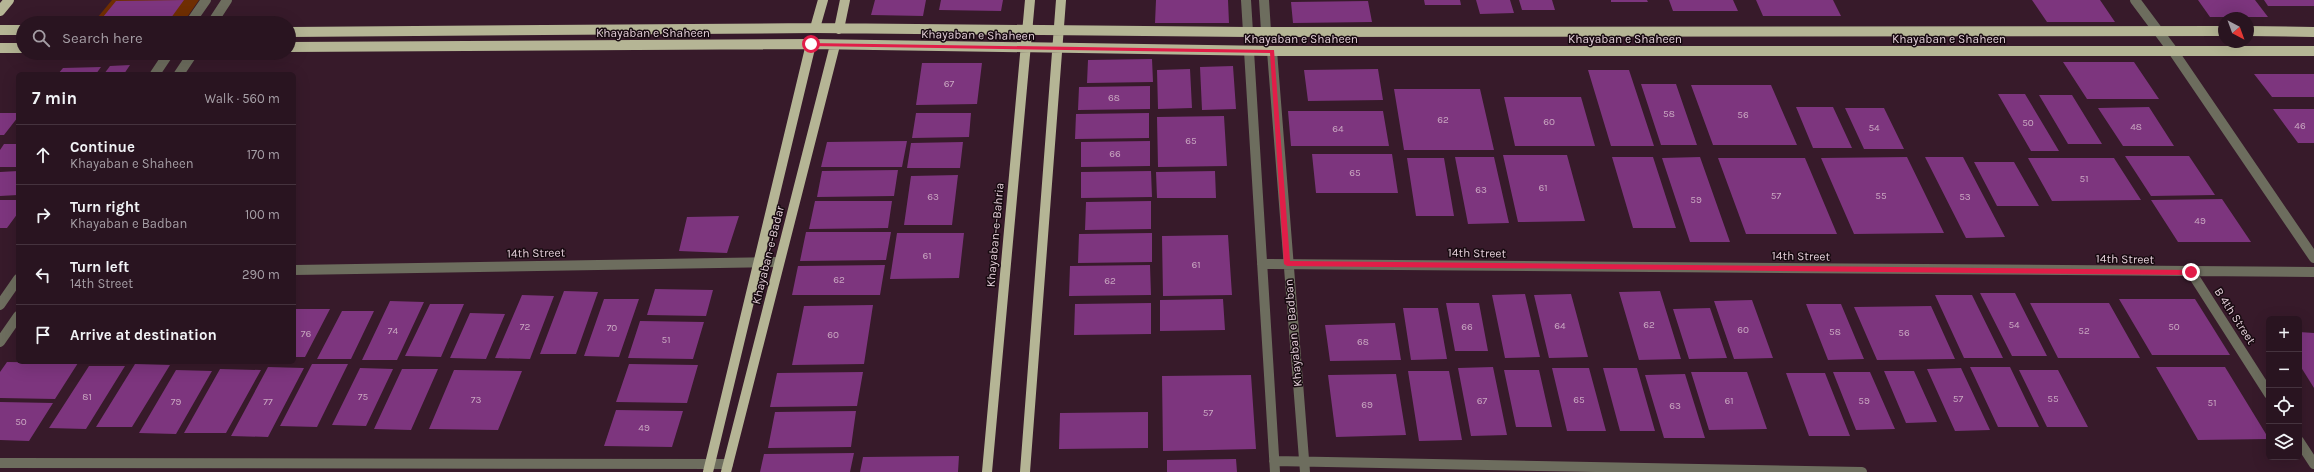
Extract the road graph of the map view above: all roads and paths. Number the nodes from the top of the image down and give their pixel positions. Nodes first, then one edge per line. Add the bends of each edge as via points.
1 (9, 0) edge
2 (206, 0) edge
3 (227, 0) edge
4 (823, 0) edge
5 (845, 0) edge
6 (1030, 0) edge
7 (1061, 0) edge
8 (1246, 0) edge
9 (1264, 0) edge
10 (2135, 0) edge
11 (0, 11) edge
12 (195, 16) edge
13 (217, 16) edge
14 (815, 28) junction
15 (662, 29) junction
16 (839, 29) junction
17 (0, 30) edge
18 (16, 30) edge
19 (1027, 30) junction
20 (1059, 30) junction
21 (2156, 31) junction
22 (2218, 31) edge
23 (296, 32) edge
24 (1248, 32) junction
25 (1266, 32) junction
26 (2254, 32) edge
27 (2314, 32) edge
28 (811, 44) junction
29 (656, 45) junction
30 (834, 45) junction
31 (296, 46) edge
32 (0, 48) edge
33 (16, 48) edge
34 (1025, 48) junction
35 (1057, 49) junction
36 (2314, 50) edge
37 (1249, 51) junction
38 (1272, 51) junction
39 (2173, 51) junction
40 (164, 60) edge
41 (188, 60) edge
42 (156, 72) edge
43 (180, 72) edge
44 (2314, 258) edge
45 (779, 262) junction
46 (758, 263) junction
47 (1262, 264) junction
48 (1287, 264) junction
49 (296, 270) edge
50 (2191, 272) junction
51 (2314, 272) edge
52 (16, 282) edge
53 (0, 305) edge
54 (16, 319) edge
55 (0, 342) edge
56 (2266, 389) edge
57 (2302, 446) edge
58 (1303, 460) junction
59 (0, 463) edge
60 (2314, 464) edge
61 (1275, 466) edge
62 (727, 468) edge
63 (709, 469) edge
64 (987, 472) edge
65 (1025, 472) edge
66 (1304, 472) edge
67 (1862, 472) edge

1 - 11 main road
2 - 12 street
3 - 13 street
4 - 14 main road
5 - 16 main road
6 - 19 main road, Khayaban-e-Bahria
7 - 20 main road
8 - 24 street
9 - 25 street
10 - 21 street
14 - 15 main road, Khayaban e Shaheen
14 - 16 main road, Khayaban e Shaheen
15 - 23 main road, Khayaban e Shaheen
15 - 29 main road
16 - 19 main road, Khayaban e Shaheen
17 - 18 main road
19 - 20 main road, Khayaban e Shaheen
19 - 34 main road, Khayaban-e-Bahria
20 - 24 main road, Khayaban e Shaheen
20 - 35 main road
21 - 22 main road, Khayaban e Shaheen
21 - 25 main road, Khayaban e Shaheen
21 - 39 street
24 - 25 main road, Khayaban e Shaheen
26 - 27 main road
28 - 29 main road, Khayaban e Shaheen
28 - 30 main road, Khayaban e Shaheen
28 - 46 main road, Khayaban-e-Badar
29 - 31 main road, Khayaban e Shaheen
30 - 34 main road, Khayaban e Shaheen
30 - 45 main road, Khayaban-e-Badar
32 - 33 main road
34 - 35 main road, Khayaban e Shaheen
34 - 64 main road, Khayaban-e-Bahria
35 - 37 main road, Khayaban e Shaheen
35 - 65 main road
36 - 39 main road, Khayaban e Shaheen
37 - 38 main road, Khayaban e Shaheen
37 - 47 street
38 - 39 main road, Khayaban e Shaheen
38 - 48 street, Khayaban e Badban
39 - 44 street
40 - 42 street
41 - 43 street
45 - 46 street, 14th Street
45 - 62 main road, Khayaban-e-Badar
46 - 49 street, 14th Street
46 - 63 main road, Khayaban-e-Badar
47 - 48 street, 14th Street
47 - 61 street
48 - 50 street, 14th Street
48 - 58 street, Khayaban e Badban
50 - 51 street, 14th Street
50 - 56 street, B 4th Street
52 - 53 street
54 - 55 street
57 - 60 street
58 - 61 street
58 - 66 street, Khayaban e Badban
58 - 67 street
59 - 63 street
62 - 63 street

